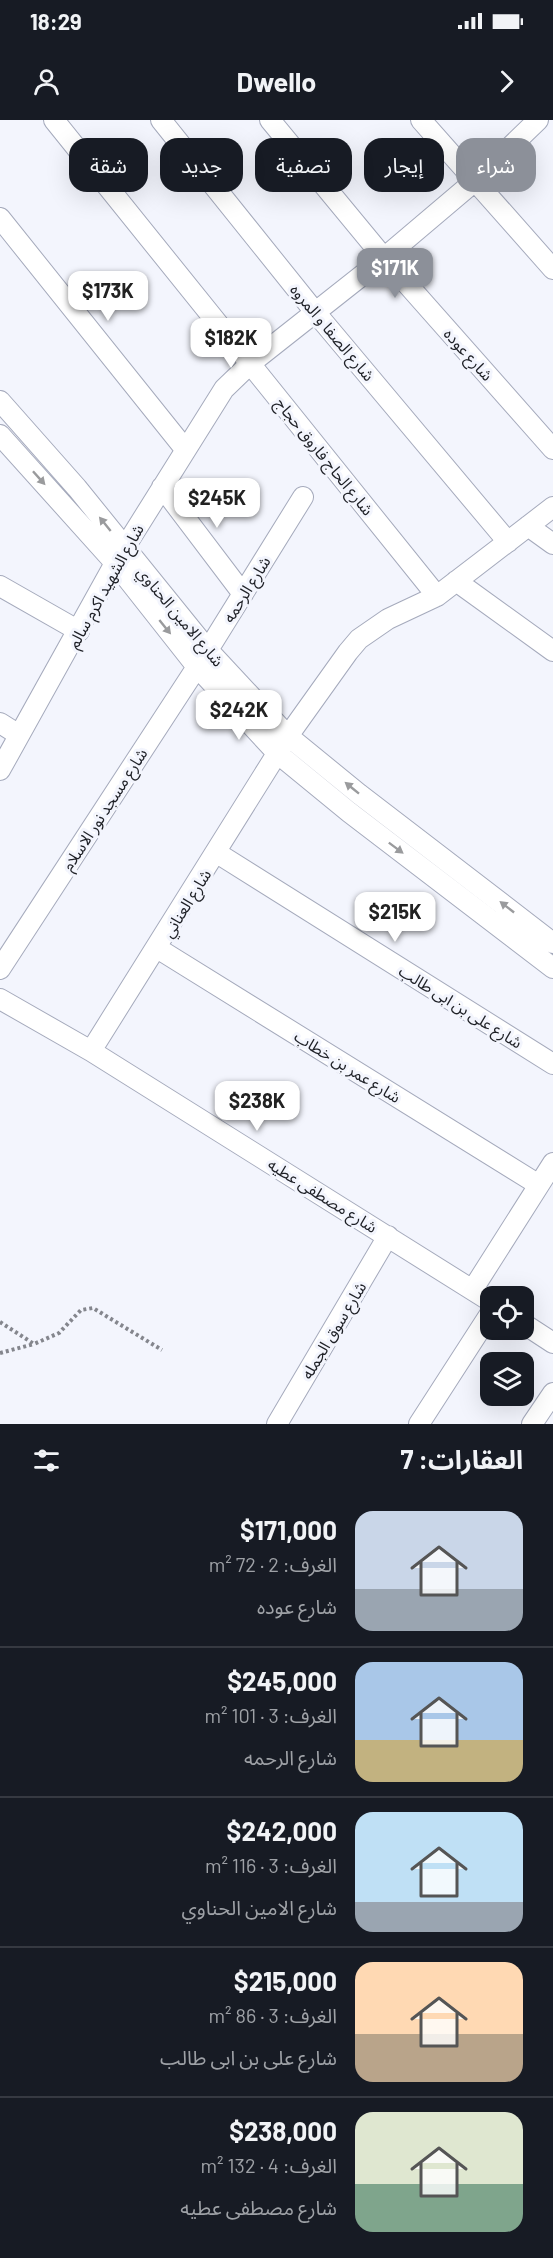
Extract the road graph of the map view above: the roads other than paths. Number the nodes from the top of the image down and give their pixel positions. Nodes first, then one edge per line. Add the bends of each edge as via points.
1 (54, 120) edge
2 (161, 120) edge
3 (270, 120) edge
4 (421, 120) edge
5 (538, 120) edge
6 (545, 120) edge
7 (553, 128) edge
8 (519, 138) edge
9 (456, 158) edge
10 (462, 192) edge
11 (486, 192) edge
12 (0, 218) edge
13 (384, 258) junction
14 (553, 268) edge
15 (315, 312) junction
16 (251, 363) junction
17 (0, 401) edge
18 (0, 435) edge
19 (185, 449) junction
20 (553, 449) edge
21 (162, 487) junction
22 (303, 497) dead end
23 (553, 507) edge
24 (528, 526) junction
25 (508, 542) junction
26 (553, 543) edge
27 (119, 556) junction
28 (456, 581) junction
29 (0, 586) edge
30 (243, 594) junction
31 (437, 596) junction
32 (79, 631) junction
33 (208, 650) junction
34 (553, 651) edge
35 (197, 667) junction
36 (0, 723) edge
37 (19, 735) junction
38 (288, 735) junction
39 (277, 753) junction
40 (0, 770) edge
41 (217, 853) junction
42 (553, 943) edge
43 (157, 948) junction
44 (553, 968) edge
45 (0, 969) edge
46 (0, 999) edge
47 (91, 1051) junction
48 (553, 1064) edge
49 (553, 1163) edge
50 (539, 1185) junction
51 (388, 1236) junction
52 (473, 1289) junction
53 (480, 1294) edge
54 (480, 1329) edge
55 (534, 1331) edge
56 (553, 1344) edge
57 (553, 1393) edge
58 (277, 1424) edge
59 (419, 1424) edge
60 (532, 1424) edge

1 - 16 street, شارع الحاج فاروق حجاج
2 - 15 street, شارع الصفا و المروه
3 - 13 street, شارع عوده
4 - 9 street
5 - 8 street, شارع الشهيد اكرم سالم
6 - 7 street
10 - 13 street, شارع الشهيد اكرم سالم
11 - 14 street
12 - 19 street
13 - 15 street, شارع الشهيد اكرم سالم
13 - 20 street, شارع عوده
15 - 16 street, شارع الشهيد اكرم سالم
15 - 25 street, شارع الصفا و المروه
16 - 19 street, شارع الشهيد اكرم سالم via 224,389
16 - 31 street, شارع الحاج فاروق حجاج
27 -> 17 street, شارع الامين الحناوي
18 -> 27 street, شارع الامين الحناوي
19 - 21 street, شارع الشهيد اكرم سالم
21 - 27 street, شارع الشهيد اكرم سالم
21 - 30 street
22 - 30 street, شارع الرحمه
23 - 24 street, شارع العناني
24 - 25 street, شارع العناني
24 - 26 street
25 - 28 street, شارع العناني
27 - 32 street, شارع الشهيد اكرم سالم
27 - 33 street, شارع الامين الحناوي
27 -> 35 street, شارع الامين الحناوي
28 - 31 street, شارع العناني
28 - 34 street
29 - 32 street
30 - 33 street, شارع الرحمه
31 - 38 street, شارع العناني via 388,619 359,639
32 - 37 street, شارع الشهيد اكرم سالم
33 - 35 street, شارع مسجد نور الاسلام
33 - 38 street, شارع الامين الحناوي
35 - 39 street, شارع الامين الحناوي
35 - 45 street, شارع مسجد نور الاسلام
36 - 37 street
37 - 40 street, شارع الشهيد اكرم سالم
38 - 39 street, شارع العناني
42 -> 38 street, شارع الامين الحناوي
39 - 41 street, شارع العناني
39 -> 44 street, شارع الامين الحناوي
41 - 43 street, شارع العناني
41 - 48 street, شارع على بن ابى طالب
43 - 47 street, شارع العناني
43 - 50 street, شارع عمر بن خطاب
46 - 47 street, شارع مصطفى عطيه
47 - 51 street, شارع مصطفى عطيه
49 - 50 street
50 - 52 street
51 - 52 street, شارع مصطفى عطيه
51 - 58 street, شارع سوق الجمله
52 - 53 street, شارع مصطفى عطيه
54 - 59 street
55 - 56 street
57 - 60 street

